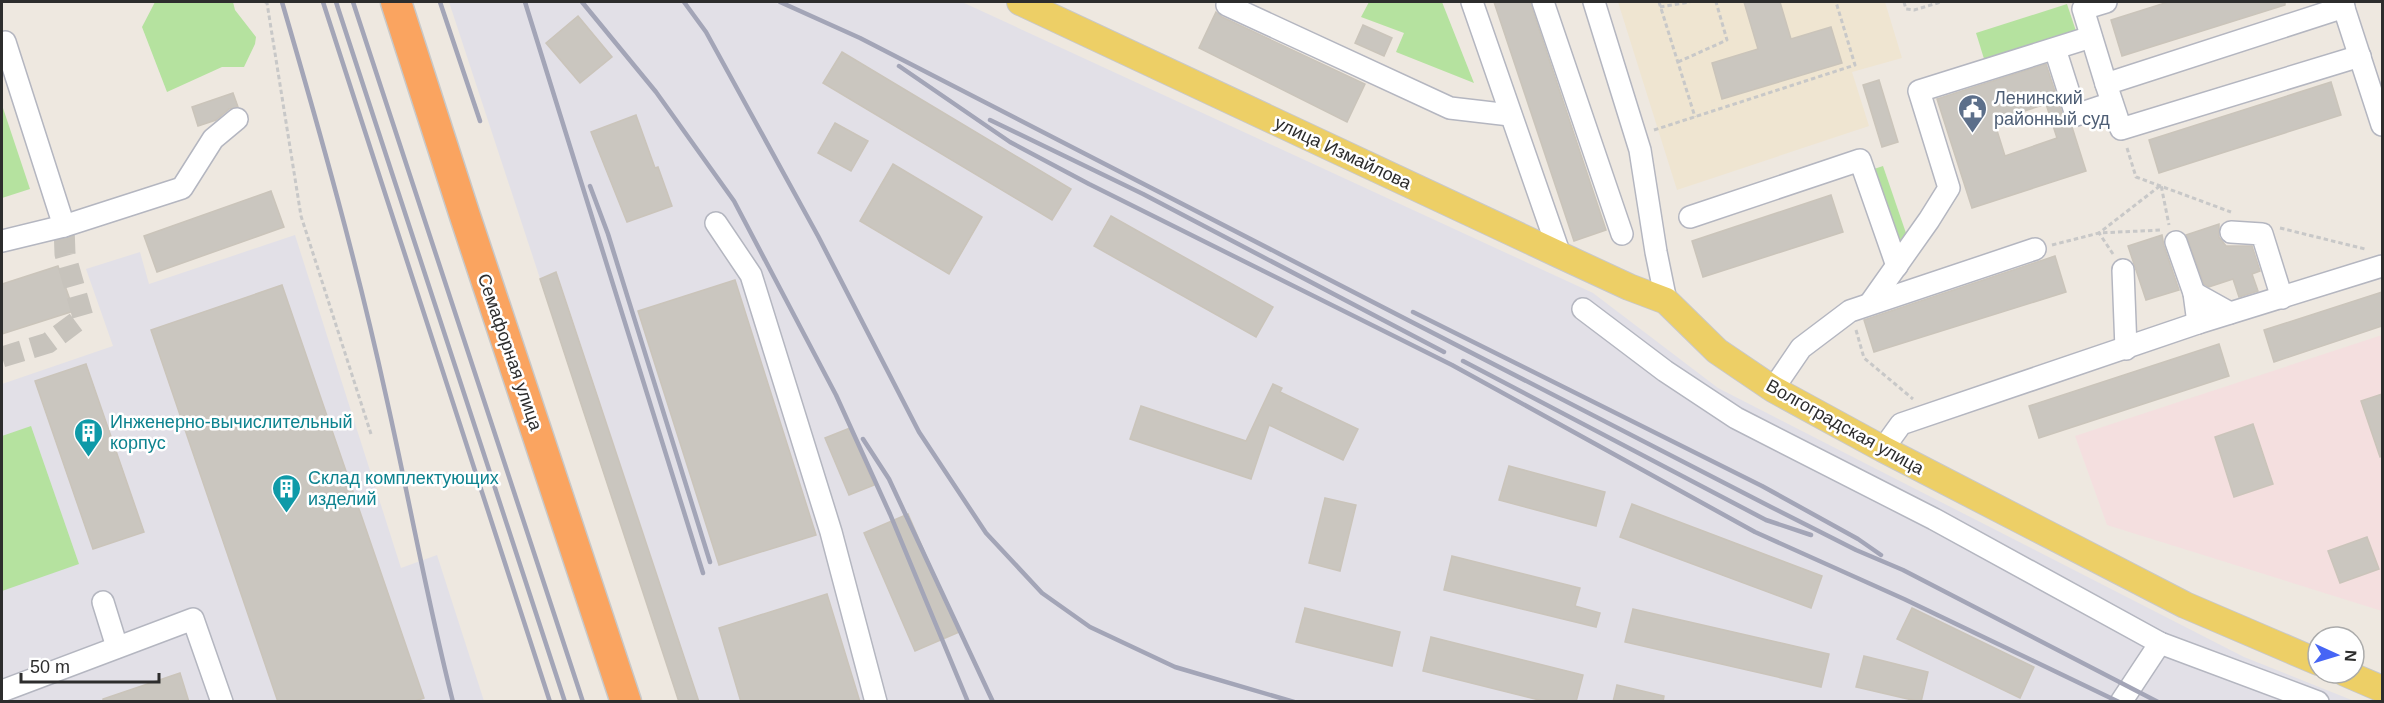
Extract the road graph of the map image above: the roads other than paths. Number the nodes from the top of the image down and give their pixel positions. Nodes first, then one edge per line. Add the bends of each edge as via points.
1 (396, 2) edge
2 (1020, 2) edge
3 (1472, 2) edge
4 (1544, 2) edge
5 (1593, 2) edge
6 (2106, 2) edge
7 (1227, 4) dead end
8 (2343, 4) edge
9 (2091, 37) junction
10 (2, 43) edge
11 (2055, 49) junction
12 (2360, 57) junction
13 (2109, 93) junction
14 (1510, 115) junction
15 (237, 118) dead end
16 (2382, 125) edge
17 (1690, 217) dead end
18 (716, 223) dead end
19 (2235, 223) road end
20 (64, 226) junction
21 (1622, 234) dead end
22 (2, 241) edge
23 (2176, 242) dead end
24 (2035, 249) road end
25 (1560, 255) junction
26 (1897, 266) junction
27 (2378, 268) edge
28 (2123, 270) road end
29 (2194, 293) junction
30 (2282, 298) junction
31 (1666, 301) junction
32 (1871, 302) junction
33 (1583, 309) dead end
34 (2230, 314) junction
35 (2198, 323) junction
36 (2126, 349) junction
37 (1773, 389) junction
38 (1883, 449) junction
39 (103, 602) dead end
40 (2160, 643) junction
41 (117, 647) junction
42 (2306, 657) edge
43 (2366, 682) edge
44 (2382, 689) edge
45 (2, 691) edge
46 (222, 702) edge
47 (626, 702) edge
48 (876, 702) edge
49 (2121, 702) edge
50 (2318, 702) edge

1 - 47 highway, Семафорная улица
2 - 25 main road, улица Измайлова
3 - 14 street
4 - 21 street
5 - 31 street via 1640,150
6 - 9 street via 2083,9
7 - 14 street via 1450,108
8 - 12 street
8 - 13 street
9 - 11 street
9 - 13 street
10 - 20 street via 5,42
11 - 13 street via 2076,115
11 - 26 street via 1919,91 1949,188
12 - 13 street via 2121,129
12 - 16 street
14 - 25 street
15 - 20 street via 213,139 182,188
17 - 26 street via 1860,160
18 - 48 street via 751,274 831,532
19 - 30 street via 2262,234
20 - 22 street
23 - 29 street
24 - 32 street
25 - 31 main road, улица Измайлова
26 - 32 street
27 - 30 street
28 - 36 street
29 - 34 street
29 - 35 street
30 - 34 street
31 - 37 main road, Волгоградская улица via 1717,351
32 - 37 street via 1850,311 1801,348
33 - 40 street via 1736,418 1934,519
34 - 35 street
35 - 36 street
36 - 38 street via 1901,424
37 - 38 main road, Волгоградская улица
38 - 42 main road, Волгоградская улица via 2185,605
39 - 41 street
40 - 49 street
40 - 50 street
41 - 45 street
41 - 46 street via 193,619
43 - 44 main road

